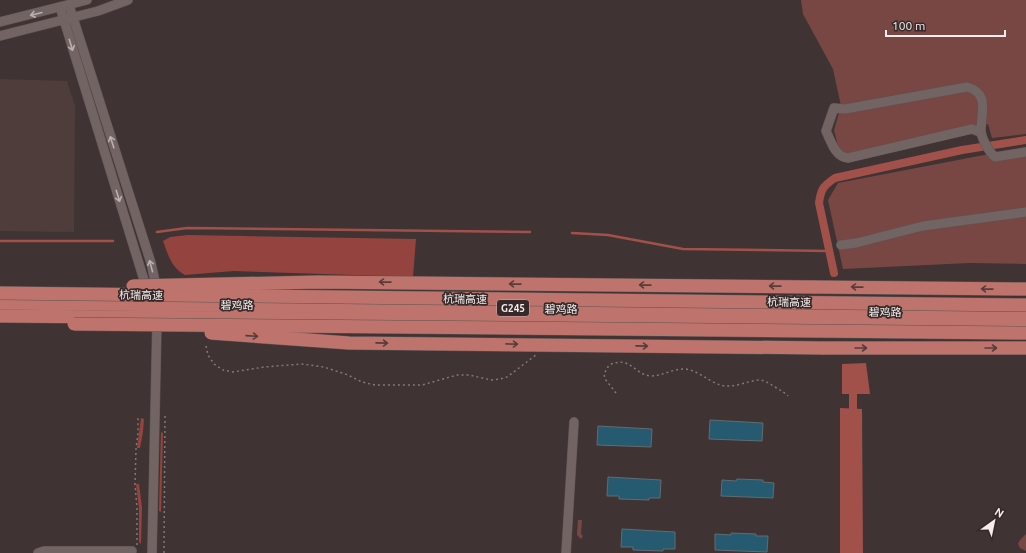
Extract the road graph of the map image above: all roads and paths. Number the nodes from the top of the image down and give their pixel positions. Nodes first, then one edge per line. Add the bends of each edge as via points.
1 (87, 0) edge
2 (128, 0) edge
3 (64, 6) junction
4 (68, 19) junction
5 (0, 22) edge
6 (0, 36) edge
7 (980, 132) junction
8 (1026, 152) edge
9 (1026, 212) edge
10 (841, 245) dead end
11 (1026, 289) edge
12 (0, 290) edge
13 (0, 293) edge
14 (0, 303) edge
15 (149, 304) junction
16 (1026, 305) edge
17 (1026, 314) edge
18 (0, 316) edge
19 (157, 317) junction
20 (0, 323) edge
21 (74, 324) junction
22 (1026, 325) edge
23 (1026, 333) edge
24 (206, 346) dead end
25 (1026, 348) edge
26 (536, 355) dead end
27 (616, 393) dead end
28 (788, 396) dead end
29 (165, 414) dead end
30 (138, 418) dead end
31 (574, 422) dead end
32 (134, 548) joint
33 (38, 553) edge
34 (152, 553) edge
35 (164, 553) edge
36 (566, 553) edge

1 - 3 street
2 - 4 street
3 - 4 street
3 -> 5 street
4 - 6 street
4 - 15 street via 151,263 155,281
7 - 7 street via 984,106 975,89 967,87 845,109 834,108 826,131 835,150 840,156 848,158 972,129
7 - 8 street via 995,157
9 - 10 street via 923,226
11 -> 12 highway, bridge via 318,282
13 - 16 highway, 杭瑞高速, bridge
14 - 15 highway, 碧鸡路 / G245
15 - 17 highway, 碧鸡路 / G245
18 - 19 highway, 碧鸡路 / G245
19 - 22 highway, 碧鸡路 / G245
19 - 34 street
20 - 21 highway
21 - 23 highway, bridge
21 -> 25 highway, bridge via 349,343
24 - 26 path via 214,364 223,370 233,372 302,364 324,367 362,382 375,384 422,384 457,375 500,379
27 - 28 path via 604,374 609,365 619,362 629,364 652,376 672,370 688,369 727,387 759,380 767,382
29 - 35 path
30 - 32 path
31 - 36 street
32 - 33 street

